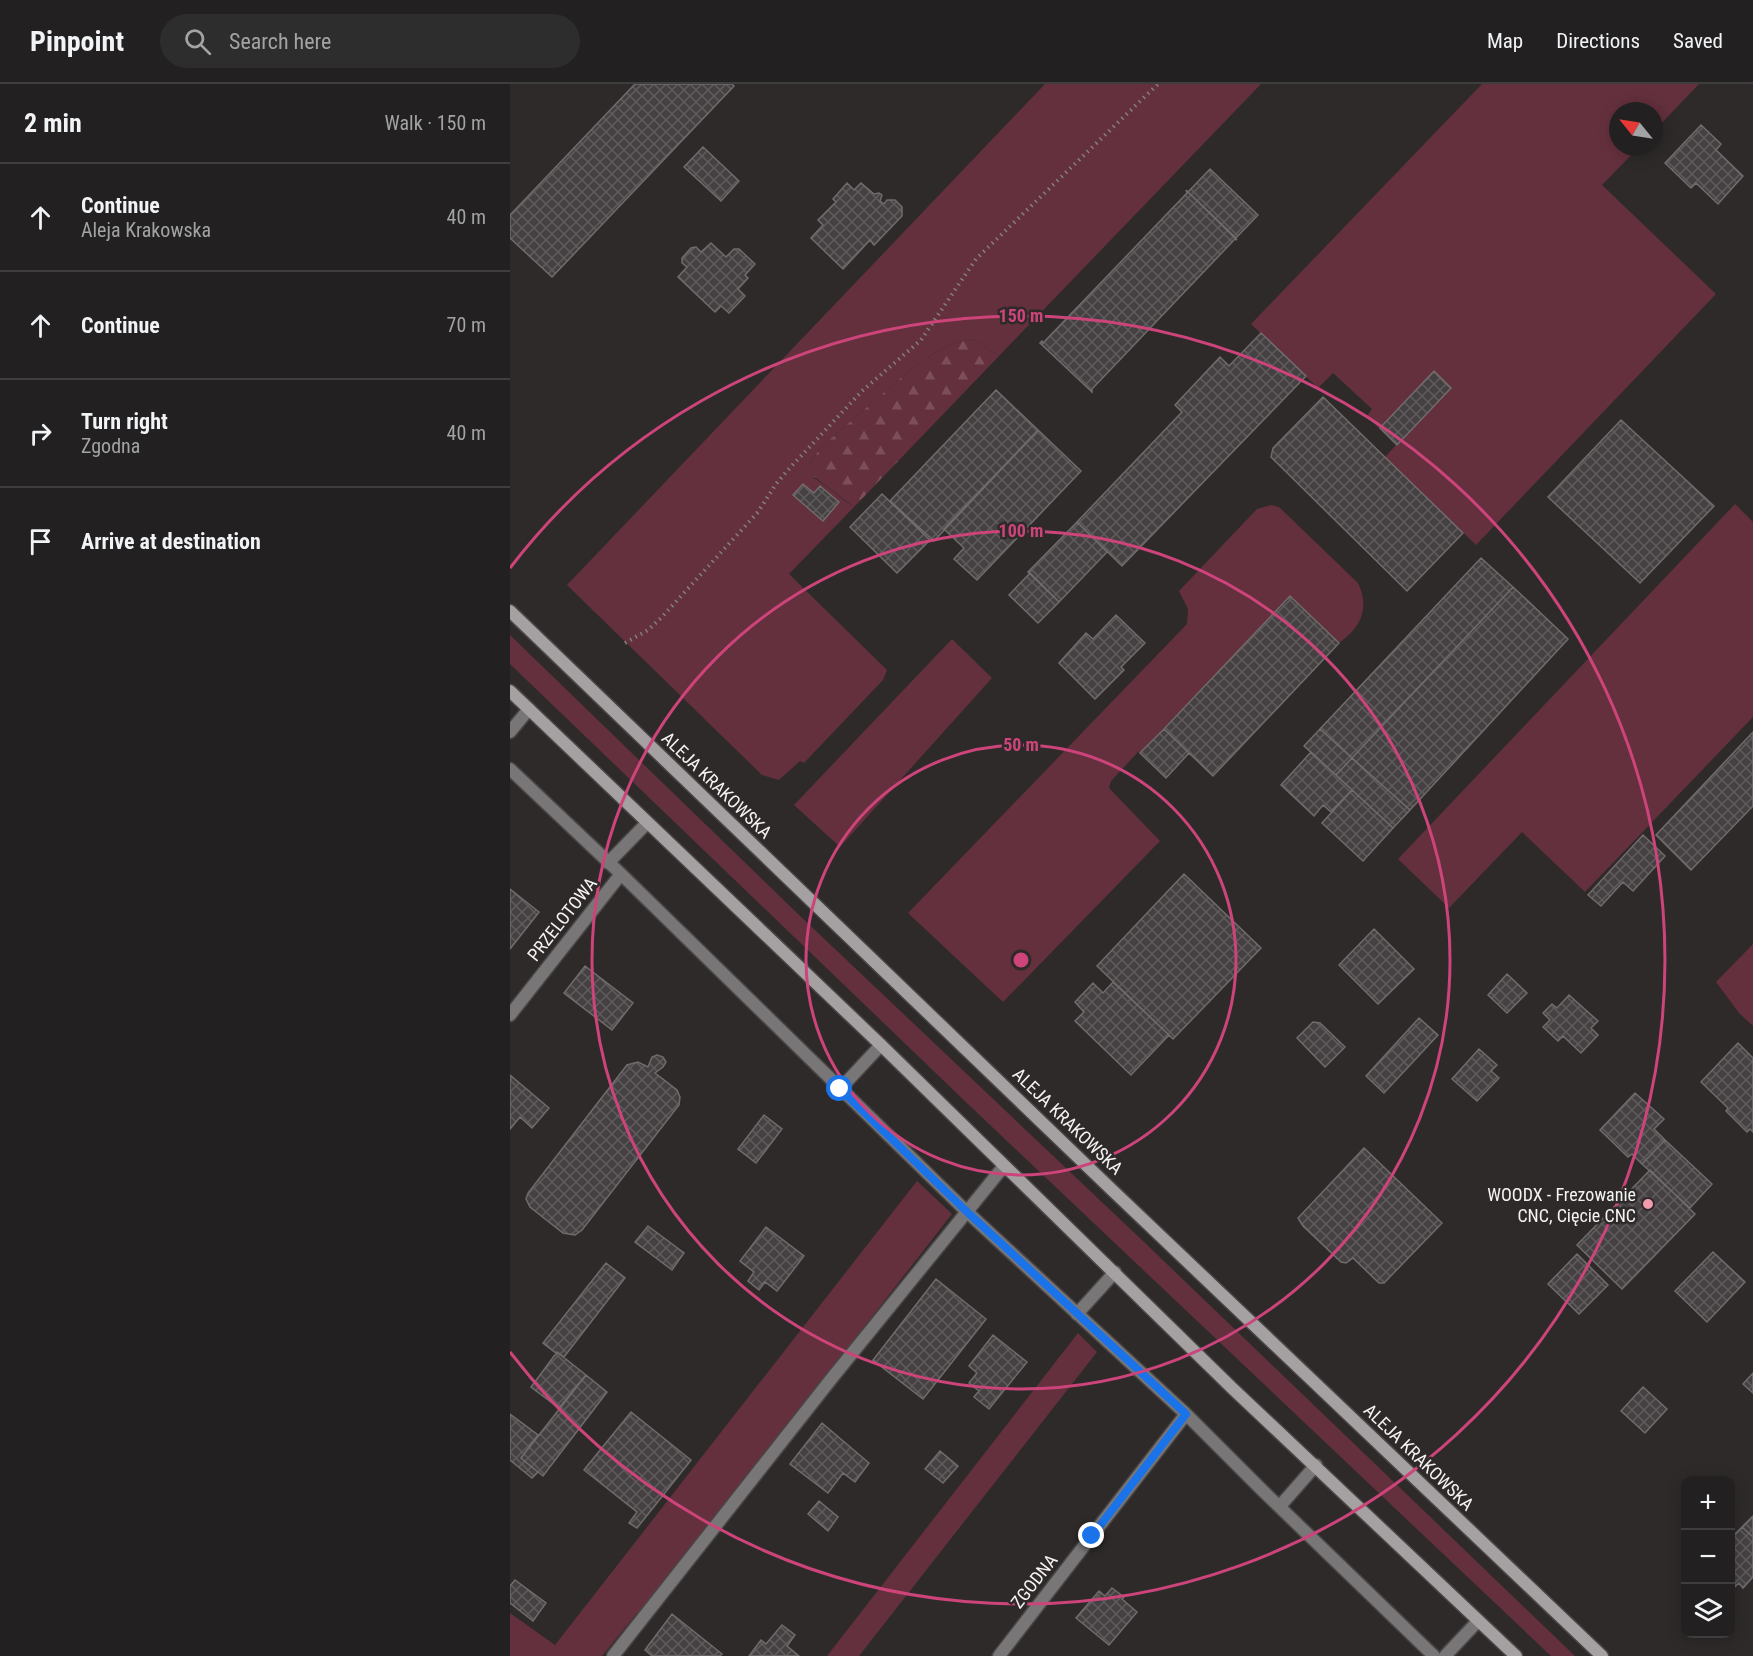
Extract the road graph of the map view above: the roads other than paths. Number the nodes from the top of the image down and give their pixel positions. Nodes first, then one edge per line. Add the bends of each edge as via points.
1 (510, 611) edge
2 (510, 691) edge
3 (529, 709) junction
4 (510, 732) edge
5 (510, 769) edge
6 (647, 823) junction
7 (608, 863) junction
8 (621, 874) junction
9 (510, 1015) edge
10 (881, 1046) junction
11 (840, 1089) junction
12 (1004, 1166) junction
13 (965, 1210) junction
14 (1115, 1272) junction
15 (1077, 1314) junction
16 (1186, 1414) junction
17 (1316, 1465) junction
18 (1280, 1506) junction
19 (1478, 1621) junction
20 (613, 1656) edge
21 (999, 1656) edge
22 (1434, 1656) edge
23 (1445, 1656) edge
24 (1516, 1656) edge
25 (1602, 1656) edge

1 - 25 main road, ALEJA KRAKOWSKA
2 - 3 main road
3 - 4 street
3 - 6 main road
5 - 7 street
6 - 7 street
6 - 10 main road
7 - 8 street
8 - 9 street, PRZELOTOWA
8 - 11 street
10 - 11 street
10 - 12 main road
11 - 13 street
12 - 13 street
12 - 14 main road
13 - 15 street
13 - 20 street
14 - 15 street
14 - 17 main road
15 - 16 street
16 - 18 street
16 - 21 street, ZGODNA
17 - 18 street
17 - 19 main road
18 - 22 street
19 - 23 street
19 - 24 main road

